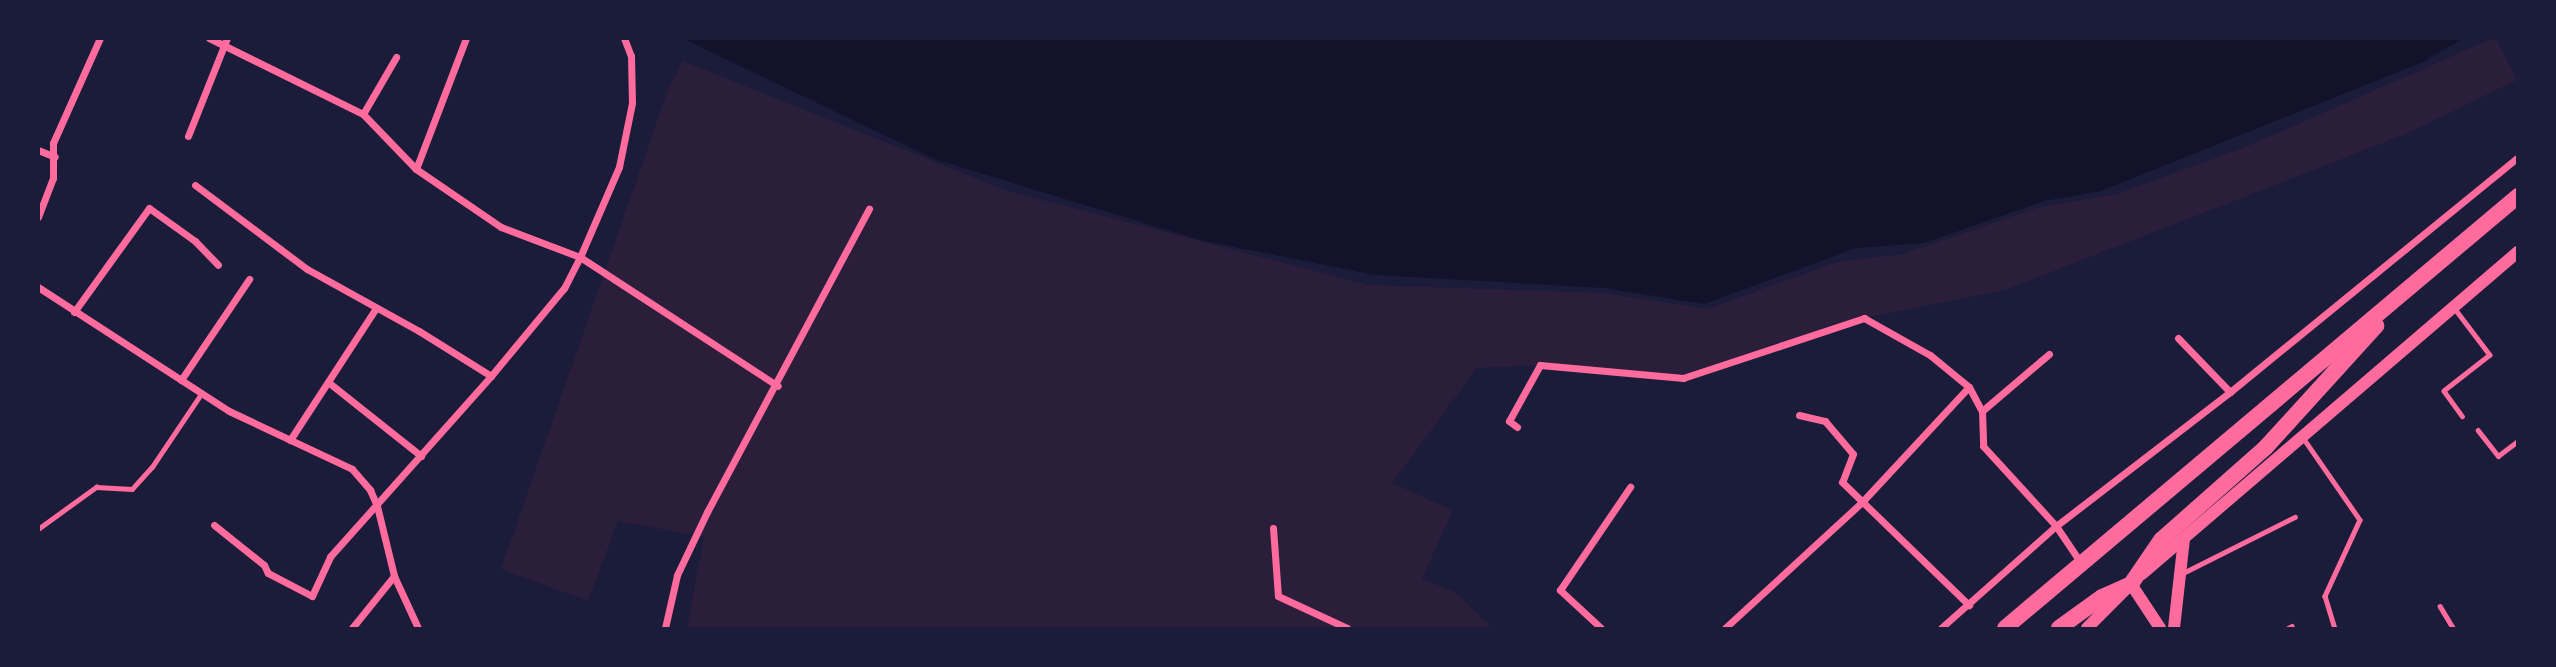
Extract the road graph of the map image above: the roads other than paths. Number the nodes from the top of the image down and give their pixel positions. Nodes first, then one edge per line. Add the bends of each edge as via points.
1 (100, 38) edge
2 (209, 38) edge
3 (466, 38) edge
4 (624, 38) edge
5 (225, 42) edge
6 (396, 57) dead end
7 (363, 114) junction
8 (188, 136) dead end
9 (38, 150) edge
10 (55, 157) junction
11 (2518, 157) edge
12 (416, 169) junction
13 (195, 185) dead end
14 (2518, 196) edge
15 (869, 209) dead end
16 (38, 217) edge
17 (2518, 252) edge
18 (580, 257) junction
19 (218, 265) dead end
20 (249, 279) dead end
21 (38, 287) edge
22 (2407, 291) junction
23 (2453, 306) junction
24 (376, 308) junction
25 (74, 313) junction
26 (2178, 338) dead end
27 (2049, 354) dead end
28 (491, 376) junction
29 (181, 380) junction
30 (328, 382) junction
31 (778, 386) junction
32 (1969, 387) junction
33 (2230, 392) junction
34 (202, 393) junction
35 (1982, 411) junction
36 (1800, 415) dead end
37 (2462, 416) dead end
38 (1517, 427) dead end
39 (2478, 430) dead end
40 (2302, 436) junction
41 (290, 440) junction
42 (2518, 441) edge
43 (421, 456) junction
44 (1630, 487) dead end
45 (1862, 502) junction
46 (377, 506) junction
47 (2295, 517) dead end
48 (214, 525) dead end
49 (2056, 526) junction
50 (1273, 528) dead end
51 (38, 529) edge
52 (2184, 539) junction
53 (2083, 566) junction
54 (2179, 574) junction
55 (394, 576) junction
56 (2131, 584) junction
57 (1969, 605) junction
58 (2440, 606) dead end
59 (352, 628) edge
60 (418, 628) edge
61 (665, 628) edge
62 (1346, 628) edge
63 (1601, 628) edge
64 (1725, 628) edge
65 (1941, 628) edge
66 (2006, 628) edge
67 (2059, 628) edge
68 (2087, 628) edge
69 (2160, 628) edge
70 (2174, 628) edge
71 (2335, 628) edge
72 (2454, 628) edge

1 - 10 street via 53,144
2 - 5 street
3 - 12 street
4 - 18 street via 632,76 622,154 602,214
5 - 7 street
5 - 8 street
6 - 7 street
7 - 12 street
9 - 10 street
10 - 16 street via 47,204
11 - 33 street
12 - 18 street via 501,227
13 - 24 street via 307,270
14 - 22 main road
15 - 31 street
17 - 23 street
18 - 28 street via 564,288
18 - 31 street
19 - 25 street via 195,241 149,208
20 - 29 street
21 - 25 street
22 - 53 main road via 2255,414
22 - 56 main road via 2266,447 2161,540
23 - 37 lane via 2490,355 2444,391
23 - 40 street
24 - 28 street
24 - 30 street
25 - 29 street
26 - 33 street
27 - 35 street
28 - 43 street
29 - 34 street
30 - 41 street
30 - 43 street
31 - 61 street via 677,575
32 - 35 street
32 - 38 street via 1930,355 1864,318 1683,378 1540,365 1509,421
32 - 45 street
33 - 49 street
34 - 41 street
34 - 51 lane via 132,489 96,487
35 - 49 street via 1983,446
36 - 45 street via 1825,421 1853,453 1852,462 1841,474 1842,482
39 - 42 lane via 2498,456
40 - 52 street
40 - 71 lane via 2360,520 2325,596
41 - 46 street via 352,469
43 - 46 street
44 - 63 street via 1560,590
45 - 57 street
45 - 64 street
46 - 48 street via 330,557 312,596 268,573
46 - 55 street
47 - 54 lane via 2199,569
49 - 53 street
49 - 57 street
50 - 62 street via 1278,596
52 - 54 street
52 - 56 street
53 - 66 main road
54 - 70 street
55 - 59 street
55 - 60 street
56 - 67 main road via 2094,602
56 - 68 street
56 - 69 street
57 - 65 street
58 - 72 lane

